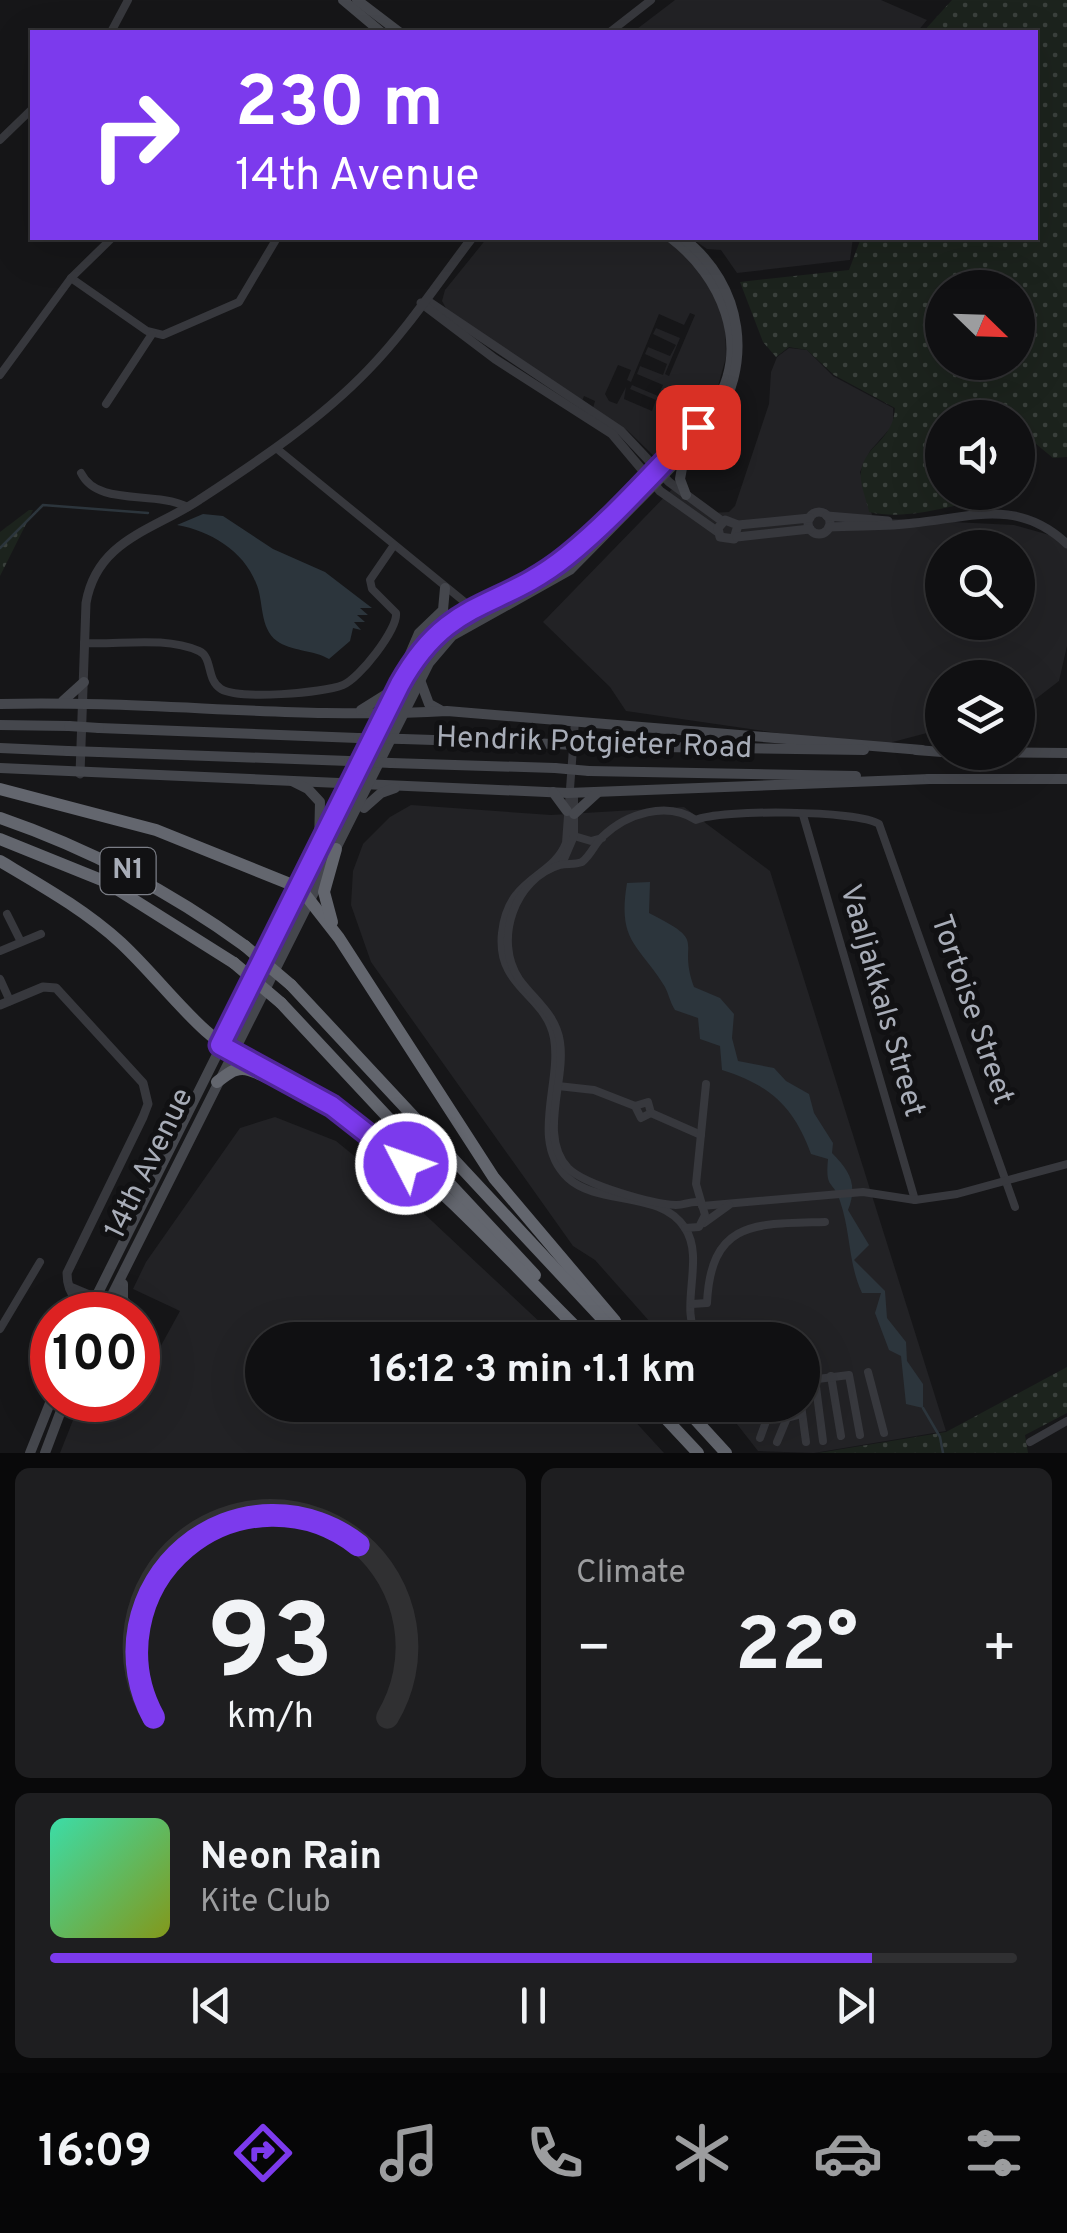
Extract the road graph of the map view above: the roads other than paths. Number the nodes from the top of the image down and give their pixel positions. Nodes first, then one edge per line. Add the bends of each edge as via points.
1 (128, 0) edge
2 (343, 0) edge
3 (357, 0) edge
4 (652, 0) edge
5 (112, 30) edge
6 (378, 30) edge
7 (396, 30) edge
8 (615, 30) edge
9 (30, 111) edge
10 (0, 140) edge
11 (110, 240) edge
12 (276, 240) edge
13 (470, 240) edge
14 (673, 240) edge
15 (685, 240) edge
16 (71, 278) junction
17 (423, 301) junction
18 (152, 334) junction
19 (0, 375) edge
20 (106, 404) dead end
21 (276, 448) junction
22 (684, 456) junction
23 (81, 473) dead end
24 (656, 477) junction
25 (686, 494) junction
26 (188, 507) junction
27 (828, 522) junction
28 (810, 524) junction
29 (720, 527) junction
30 (738, 531) junction
31 (1067, 544) edge
32 (394, 546) junction
33 (445, 588) junction
34 (472, 608) junction
35 (479, 620) junction
36 (84, 642) junction
37 (402, 679) junction
38 (420, 679) junction
39 (84, 682) junction
40 (85, 701) junction
41 (62, 702) junction
42 (0, 704) edge
43 (447, 711) junction
44 (356, 712) junction
45 (386, 714) junction
46 (404, 714) junction
47 (575, 721) junction
48 (0, 725) edge
49 (0, 748) edge
50 (922, 750) junction
51 (925, 750) edge
52 (1035, 753) edge
53 (1067, 753) edge
54 (0, 768) edge
55 (80, 774) junction
56 (288, 779) junction
57 (930, 779) junction
58 (1067, 779) edge
59 (351, 782) junction
60 (410, 782) junction
61 (371, 784) junction
62 (0, 789) edge
63 (553, 792) junction
64 (597, 792) junction
65 (571, 793) junction
66 (571, 812) junction
67 (803, 815) junction
68 (0, 818) edge
69 (350, 824) junction
70 (574, 836) junction
71 (602, 838) junction
72 (0, 839) edge
73 (336, 849) junction
74 (318, 855) junction
75 (560, 861) junction
76 (0, 862) edge
77 (305, 893) junction
78 (8, 914) dead end
79 (41, 934) dead end
80 (339, 938) junction
81 (21, 942) junction
82 (0, 951) edge
83 (0, 979) edge
84 (3, 1002) edge
85 (225, 1050) junction
86 (560, 1070) junction
87 (217, 1082) junction
88 (706, 1084) dead end
89 (289, 1085) junction
90 (556, 1086) junction
91 (582, 1088) junction
92 (700, 1134) junction
93 (1067, 1164) edge
94 (1007, 1183) junction
95 (696, 1184) junction
96 (916, 1200) junction
97 (733, 1203) junction
98 (685, 1204) junction
99 (700, 1204) junction
100 (1015, 1207) dead end
101 (825, 1222) dead end
102 (682, 1224) junction
103 (701, 1226) junction
104 (692, 1252) junction
105 (40, 1262) dead end
106 (127, 1269) junction
107 (74, 1292) edge
108 (98, 1292) edge
109 (115, 1292) edge
110 (123, 1292) edge
111 (692, 1304) junction
112 (573, 1322) edge
113 (575, 1322) edge
114 (606, 1322) edge
115 (616, 1322) edge
116 (693, 1322) edge
117 (0, 1329) edge
118 (868, 1372) dead end
119 (831, 1376) junction
120 (820, 1378) edge
121 (876, 1402) junction
122 (855, 1406) junction
123 (820, 1418) edge
124 (42, 1422) edge
125 (57, 1422) edge
126 (669, 1422) edge
127 (698, 1422) edge
128 (766, 1422) edge
129 (785, 1422) edge
130 (803, 1422) edge
131 (1067, 1422) edge
132 (884, 1432) dead end
133 (860, 1435) dead end
134 (841, 1436) dead end
135 (760, 1438) dead end
136 (823, 1441) dead end
137 (776, 1442) dead end
138 (806, 1442) dead end
139 (1030, 1442) dead end
140 (30, 1453) edge
141 (45, 1453) edge
142 (698, 1453) edge
143 (726, 1453) edge

1 - 5 street
2 - 6 main road
3 - 7 main road
4 - 8 street
9 - 10 street
11 - 16 street
12 - 18 street via 239,302
13 - 17 street
14 - 24 main road via 698,260 720,296 730,359 716,402
15 - 22 main road via 727,290 739,352 723,410
16 - 18 street
16 - 19 street
17 - 21 street via 370,368
17 - 24 street via 495,358 612,434
18 - 20 street
21 - 26 street
21 - 32 street
22 - 24 main road
22 - 25 main road via 680,479
23 - 26 street via 100,494 164,496
24 - 25 street
24 - 29 street
24 - 34 main road via 553,567
24 - 35 main road, 14th Avenue via 570,570
25 - 29 street
26 - 36 street via 114,547 96,569
27 - 28 street via 820,534
27 - 28 street via 818,512
27 - 31 street via 895,524 1001,511 1044,526
28 - 30 street
29 - 30 street via 733,520
29 - 30 street via 727,541
32 - 33 street
32 - 36 street via 370,580 396,614 395,630 341,686 226,691 197,650
33 - 34 street
33 - 37 main road via 443,610 416,637
34 - 35 street
34 - 37 main road via 436,631
35 - 38 main road, 14th Avenue via 440,648
36 - 39 street
37 - 44 main road via 378,703
37 - 45 main road, 14th Avenue
38 - 43 main road via 429,704
38 - 46 main road, 14th Avenue
39 - 40 street
39 - 41 main road
40 - 41 main road
40 - 44 main road
40 - 55 street
41 - 42 main road
43 - 46 main road
43 - 47 main road
44 - 45 main road
45 - 46 main road
45 - 59 main road, 14th Avenue
46 - 61 main road, 14th Avenue
47 - 50 main road
47 - 65 street
48 - 50 main road, Hendrik Potgieter Road, bridge via 590,746
49 - 57 main road, Hendrik Potgieter Road, bridge
50 - 51 main road, Hendrik Potgieter Road
52 - 53 main road
54 - 55 main road
55 - 56 main road
56 - 59 main road
56 - 74 main road via 320,802
57 - 58 main road, Hendrik Potgieter Road
57 - 64 main road
59 - 61 main road
59 - 74 main road, 14th Avenue
60 - 61 main road
60 - 63 main road
60 - 69 main road via 376,796
61 - 69 main road, 14th Avenue
62 - 77 highway via 156,830
63 - 65 main road
63 - 66 main road
64 - 65 main road
64 - 66 main road
65 - 66 street
66 - 70 street
66 - 75 street
67 - 71 street via 715,813 696,820 678,810 656,810
67 - 94 street, Tortoise Street via 872,819 882,828
67 - 96 street, Vaaljakkals Street
68 - 114 highway, N1, bridge via 154,884 245,946 291,985
69 - 73 main road, 14th Avenue
70 - 71 street
70 - 75 street
71 - 75 street via 586,859
72 - 113 highway, N1, bridge via 104,881 234,962 280,1003
73 - 77 main road, 14th Avenue
73 - 80 highway via 324,892
74 - 77 main road, 14th Avenue
75 - 86 street via 518,900 507,936 517,975 557,1029
75 - 90 street via 519,888 502,936 510,978 554,1036
76 - 85 highway via 117,939
77 - 80 highway
77 - 85 main road, 14th Avenue
78 - 81 street
79 - 81 street
80 - 115 highway via 494,1178
81 - 82 street
83 - 84 street
84 - 107 street via 56,988 143,1084 148,1104 69,1267
85 - 87 main road, 14th Avenue
85 - 89 highway
85 - 108 main road, 14th Avenue
86 - 90 street
86 - 91 street
87 - 89 highway via 241,1069
87 - 106 main road, 14th Avenue
88 - 92 street
89 - 112 highway via 332,1106 389,1148
90 - 91 street
90 - 98 street via 555,1143 564,1164 583,1180
90 - 102 street via 549,1143 564,1174
91 - 92 street via 635,1106 648,1102 651,1113
92 - 95 street
93 - 94 street
94 - 96 street
94 - 100 street, Tortoise Street
95 - 98 street
95 - 99 street
96 - 97 street via 863,1192
97 - 99 street
97 - 103 street
98 - 99 street
98 - 102 street
99 - 103 street
101 - 111 street via 742,1228 712,1269 706,1304
102 - 103 street
102 - 104 street
103 - 104 street
104 - 111 street
105 - 117 street
106 - 109 main road, 14th Avenue
106 - 110 main road
111 - 116 street
118 - 121 street
119 - 120 street
119 - 122 street via 851,1378
119 - 134 street
121 - 122 street
121 - 132 street
122 - 133 street
123 - 136 street
124 - 140 main road
125 - 141 main road
126 - 142 highway
127 - 143 highway
128 - 135 street
129 - 137 street
130 - 138 street
131 - 139 street

